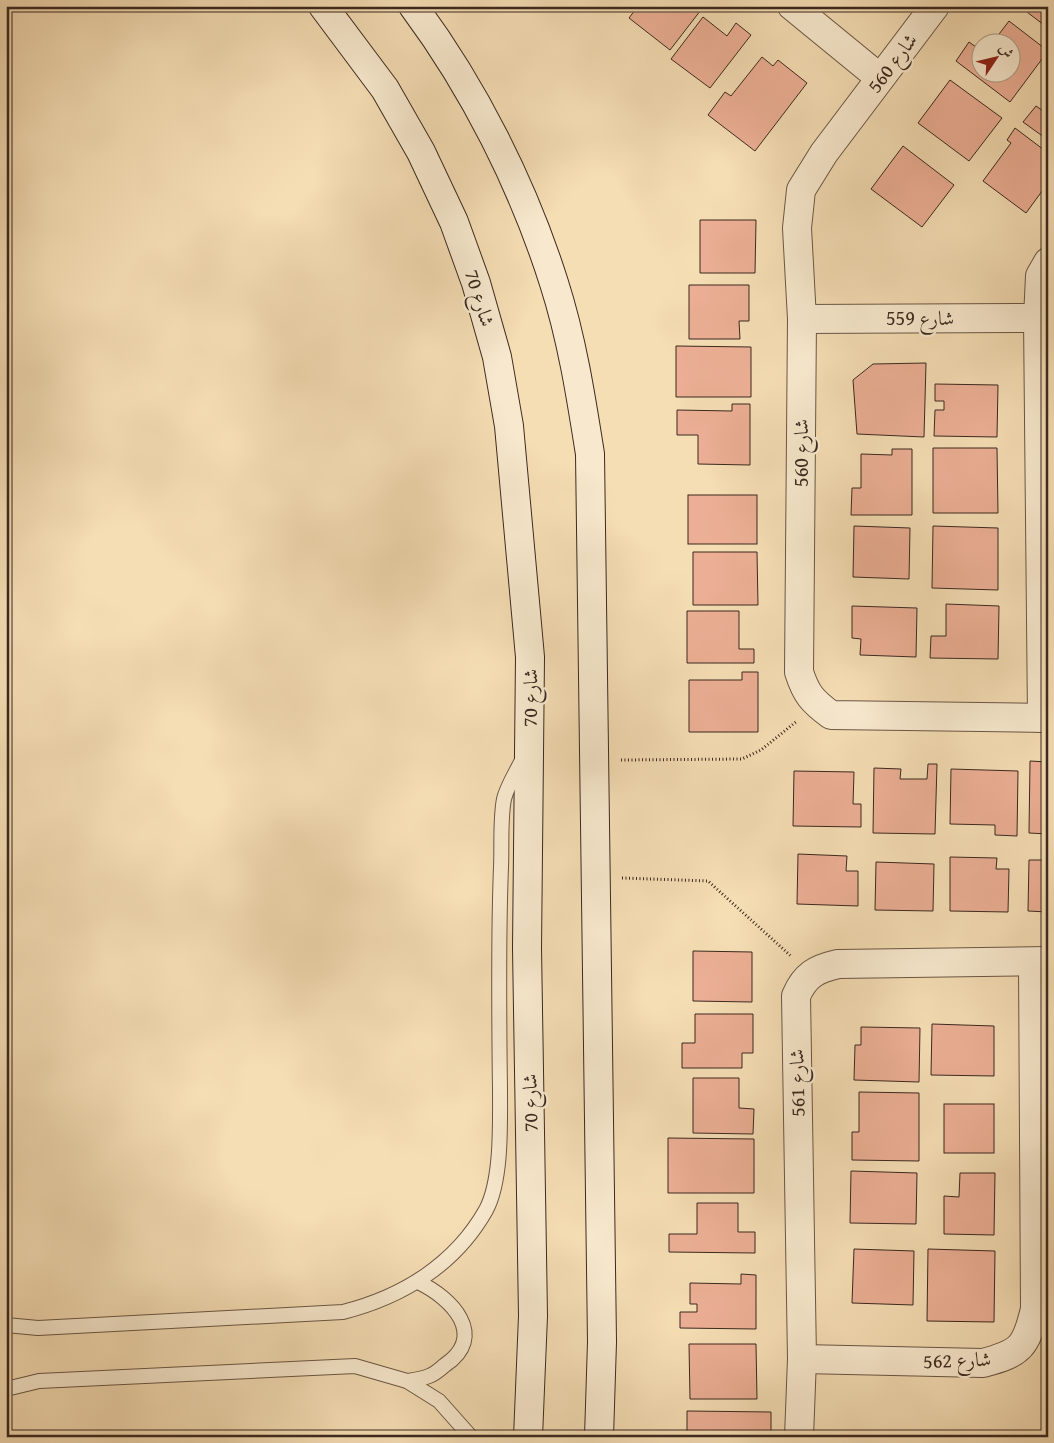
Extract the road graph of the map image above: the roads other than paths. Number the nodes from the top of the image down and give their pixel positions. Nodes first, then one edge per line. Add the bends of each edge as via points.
1 (323, 6) edge
2 (412, 6) edge
3 (792, 6) edge
4 (935, 6) edge
5 (880, 78) junction
6 (1048, 262) edge
7 (1038, 318) junction
8 (802, 319) junction
9 (1045, 718) edge
10 (529, 744) junction
11 (1040, 962) edge
12 (418, 1282) junction
13 (6, 1325) edge
14 (802, 1359) junction
15 (406, 1381) junction
16 (6, 1389) edge
17 (471, 1437) edge
18 (528, 1437) edge
19 (600, 1437) edge
20 (799, 1437) edge

1 - 10 street, شارع 70 via 385,89 421,152 454,222 497,357 509,426 530,657
2 - 19 street via 476,104 521,195 554,283 578,375 590,454 602,1342
3 - 5 street
4 - 5 street, شارع 560
5 - 8 street, شارع 560 via 824,153 801,190 797,228
6 - 7 street via 1040,276
7 - 8 street, شارع 559
7 - 9 street
8 - 9 street, شارع 560 via 799,672 805,690 831,715
10 - 12 lane via 504,799 499,918 500,1133 496,1174 486,1209 464,1240 438,1268
10 - 18 street, شارع 70 via 527,948 533,1316
11 - 14 street, شارع 562 via 1035,1309 1030,1330 1021,1346 1009,1356 983,1363
11 - 14 street, شارع 561 via 838,964 810,973 802,983 796,996
12 - 13 lane via 386,1299 343,1312 38,1328
12 - 15 lane via 436,1290 451,1304 463,1324 463,1348 456,1358 430,1376
14 - 20 street, شارع 561
15 - 16 lane via 355,1366 39,1381
15 - 17 lane via 439,1401

